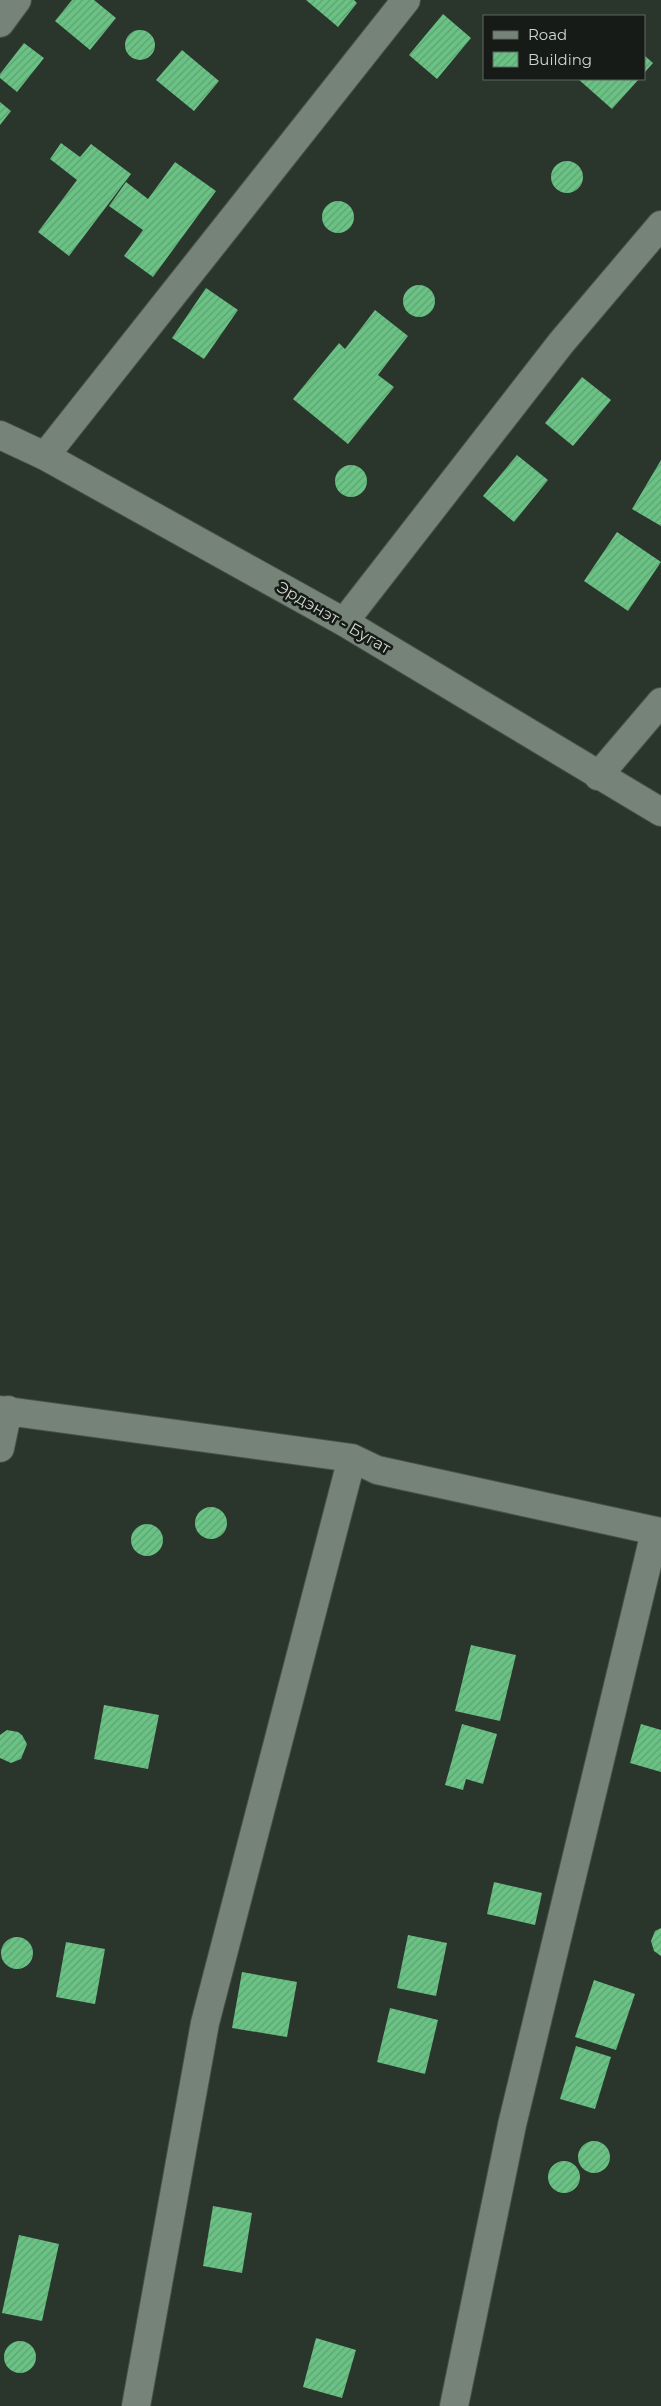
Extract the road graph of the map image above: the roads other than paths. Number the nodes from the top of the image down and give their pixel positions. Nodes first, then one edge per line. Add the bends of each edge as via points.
1 (17, 0) edge
2 (406, 0) edge
3 (0, 23) edge
4 (661, 224) edge
5 (0, 435) edge
6 (45, 456) junction
7 (344, 622) junction
8 (661, 702) edge
9 (598, 776) junction
10 (661, 812) edge
11 (4, 1410) edge
12 (0, 1448) edge
13 (352, 1458) junction
14 (658, 1532) edge
15 (136, 2406) edge
16 (454, 2406) edge

1 - 3 street
2 - 6 street
4 - 7 street via 561,343
5 - 6 street, Эрдэнэт - Бугат
6 - 7 street, Эрдэнэт - Бугат
7 - 9 street, Эрдэнэт - Бугат
8 - 9 street
9 - 10 street, Эрдэнэт - Бугат
11 - 12 street
11 - 13 street
13 - 14 street via 377,1470
13 - 15 street via 205,2023
14 - 16 street via 512,2124

